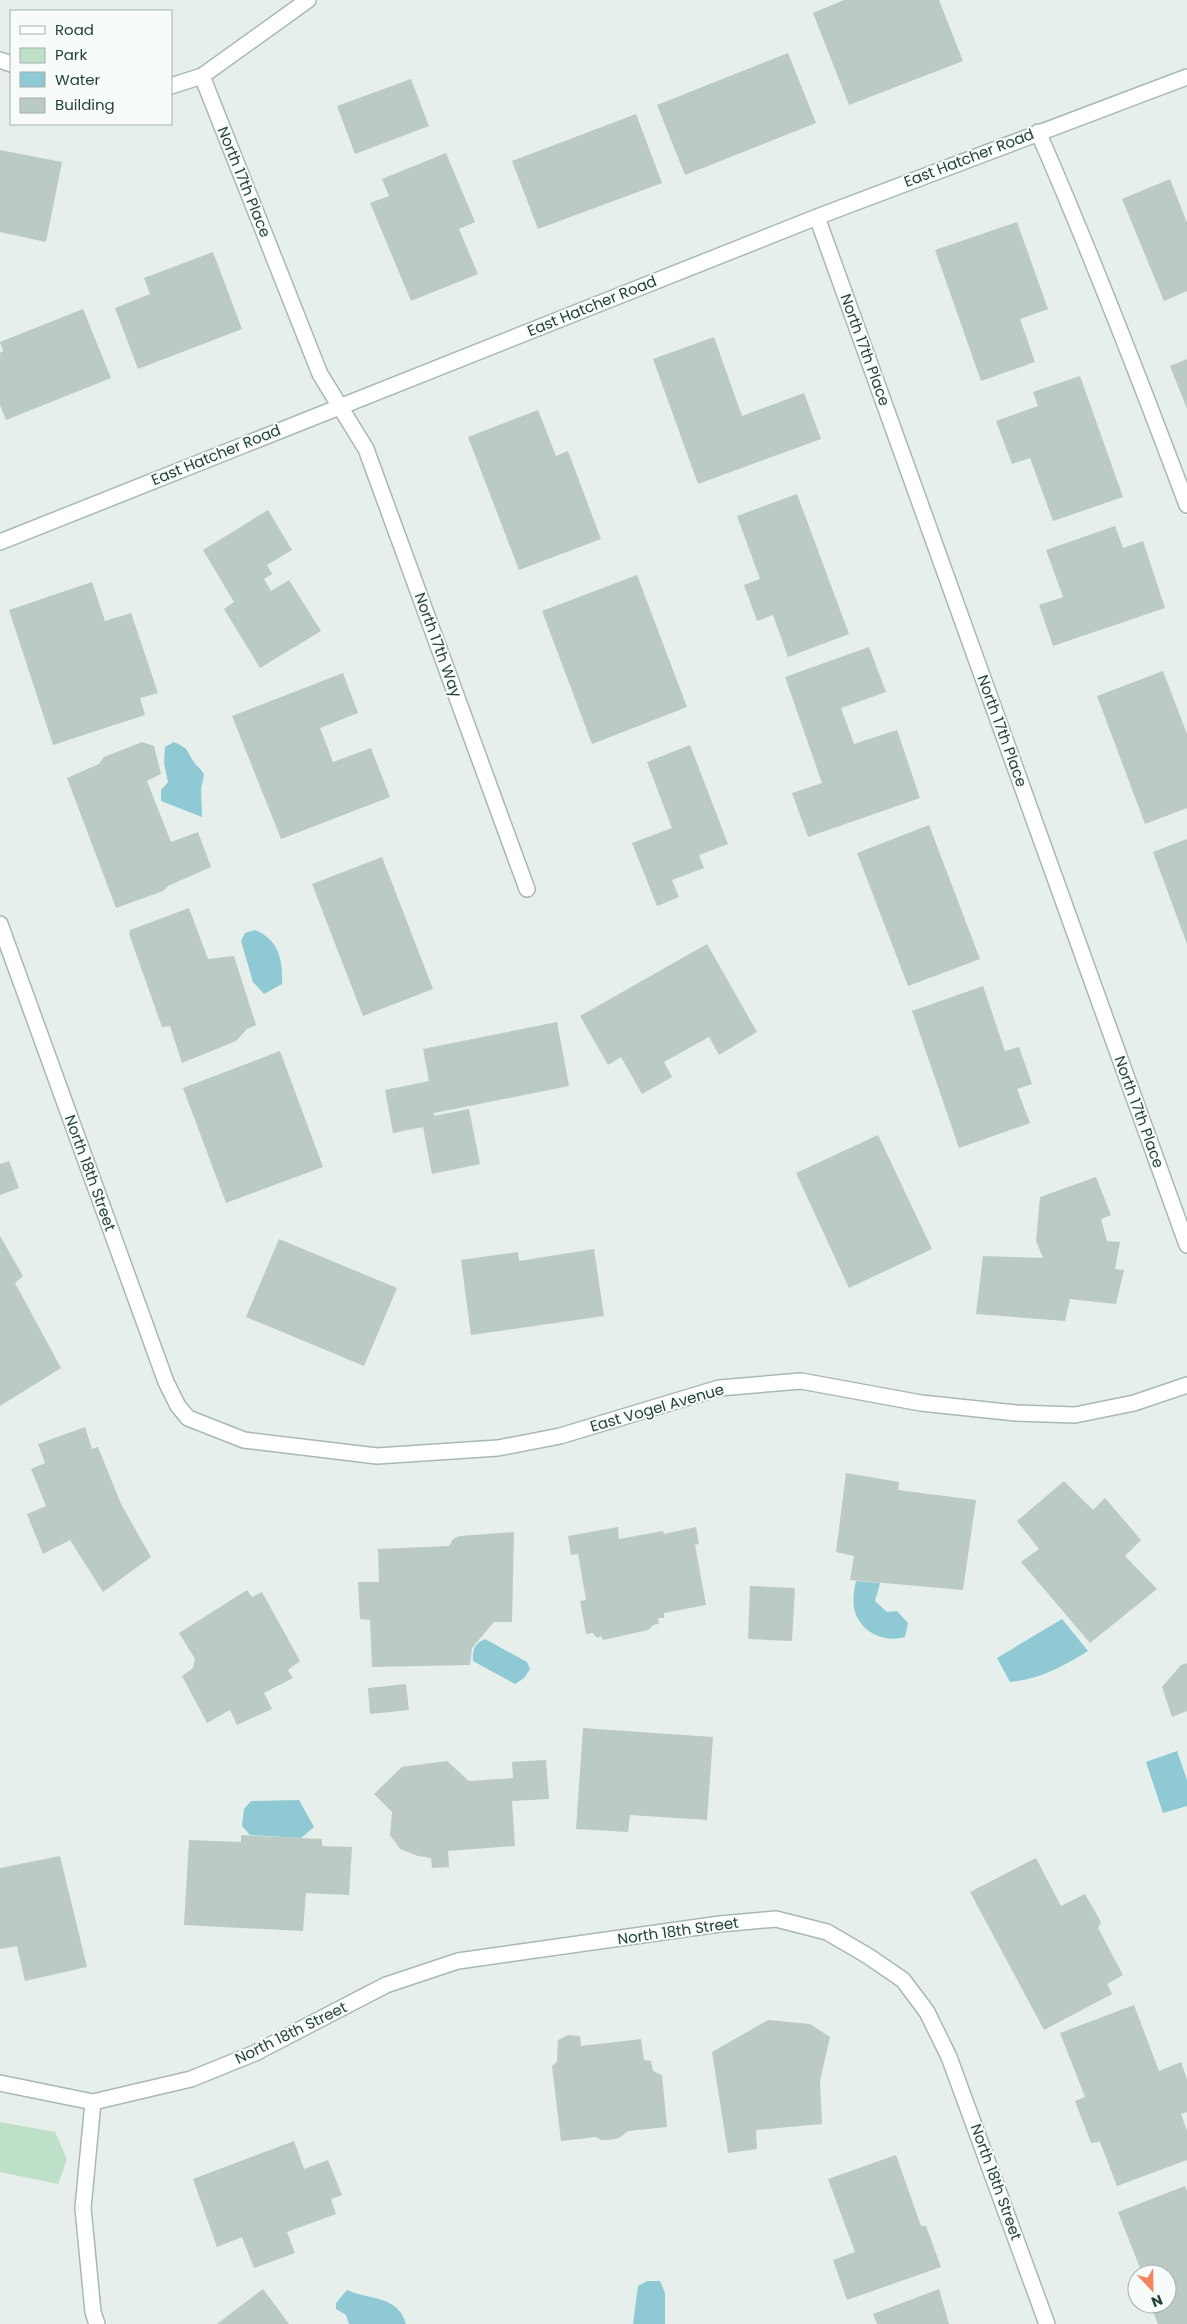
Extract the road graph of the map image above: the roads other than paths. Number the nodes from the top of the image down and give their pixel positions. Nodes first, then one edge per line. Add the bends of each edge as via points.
1 (308, 0) edge
2 (202, 76) junction
3 (1187, 77) edge
4 (172, 86) edge
5 (1038, 132) junction
6 (817, 217) junction
7 (340, 406) junction
8 (1187, 506) edge
9 (0, 542) edge
10 (526, 890) dead end
11 (0, 924) edge
12 (1187, 1245) edge
13 (1187, 1384) edge
14 (188, 1418) joint
15 (0, 2083) edge
16 (93, 2102) junction
17 (97, 2324) edge
18 (1047, 2324) edge

1 - 2 street
2 - 4 street
2 - 7 street, North 17th Place via 320,374
3 - 5 street, East Hatcher Road
5 - 6 street, East Hatcher Road
5 - 8 street via 1127,345
6 - 7 street, East Hatcher Road
6 - 12 street, North 17th Place
7 - 9 street, East Hatcher Road
7 - 10 street, North 17th Way via 366,449
11 - 14 street, North 18th Street via 166,1382
13 - 14 street, East Vogel Avenue via 1134,1403 1075,1415 1016,1413 920,1403 802,1381 710,1391 560,1436 498,1448 377,1456 244,1440
15 - 16 street
16 - 17 street via 83,2208 93,2312
16 - 18 street, North 18th Street via 191,2079 255,2053 386,1985 458,1961 711,1925 776,1919 827,1932 868,1956 903,1980 927,2012 949,2057

